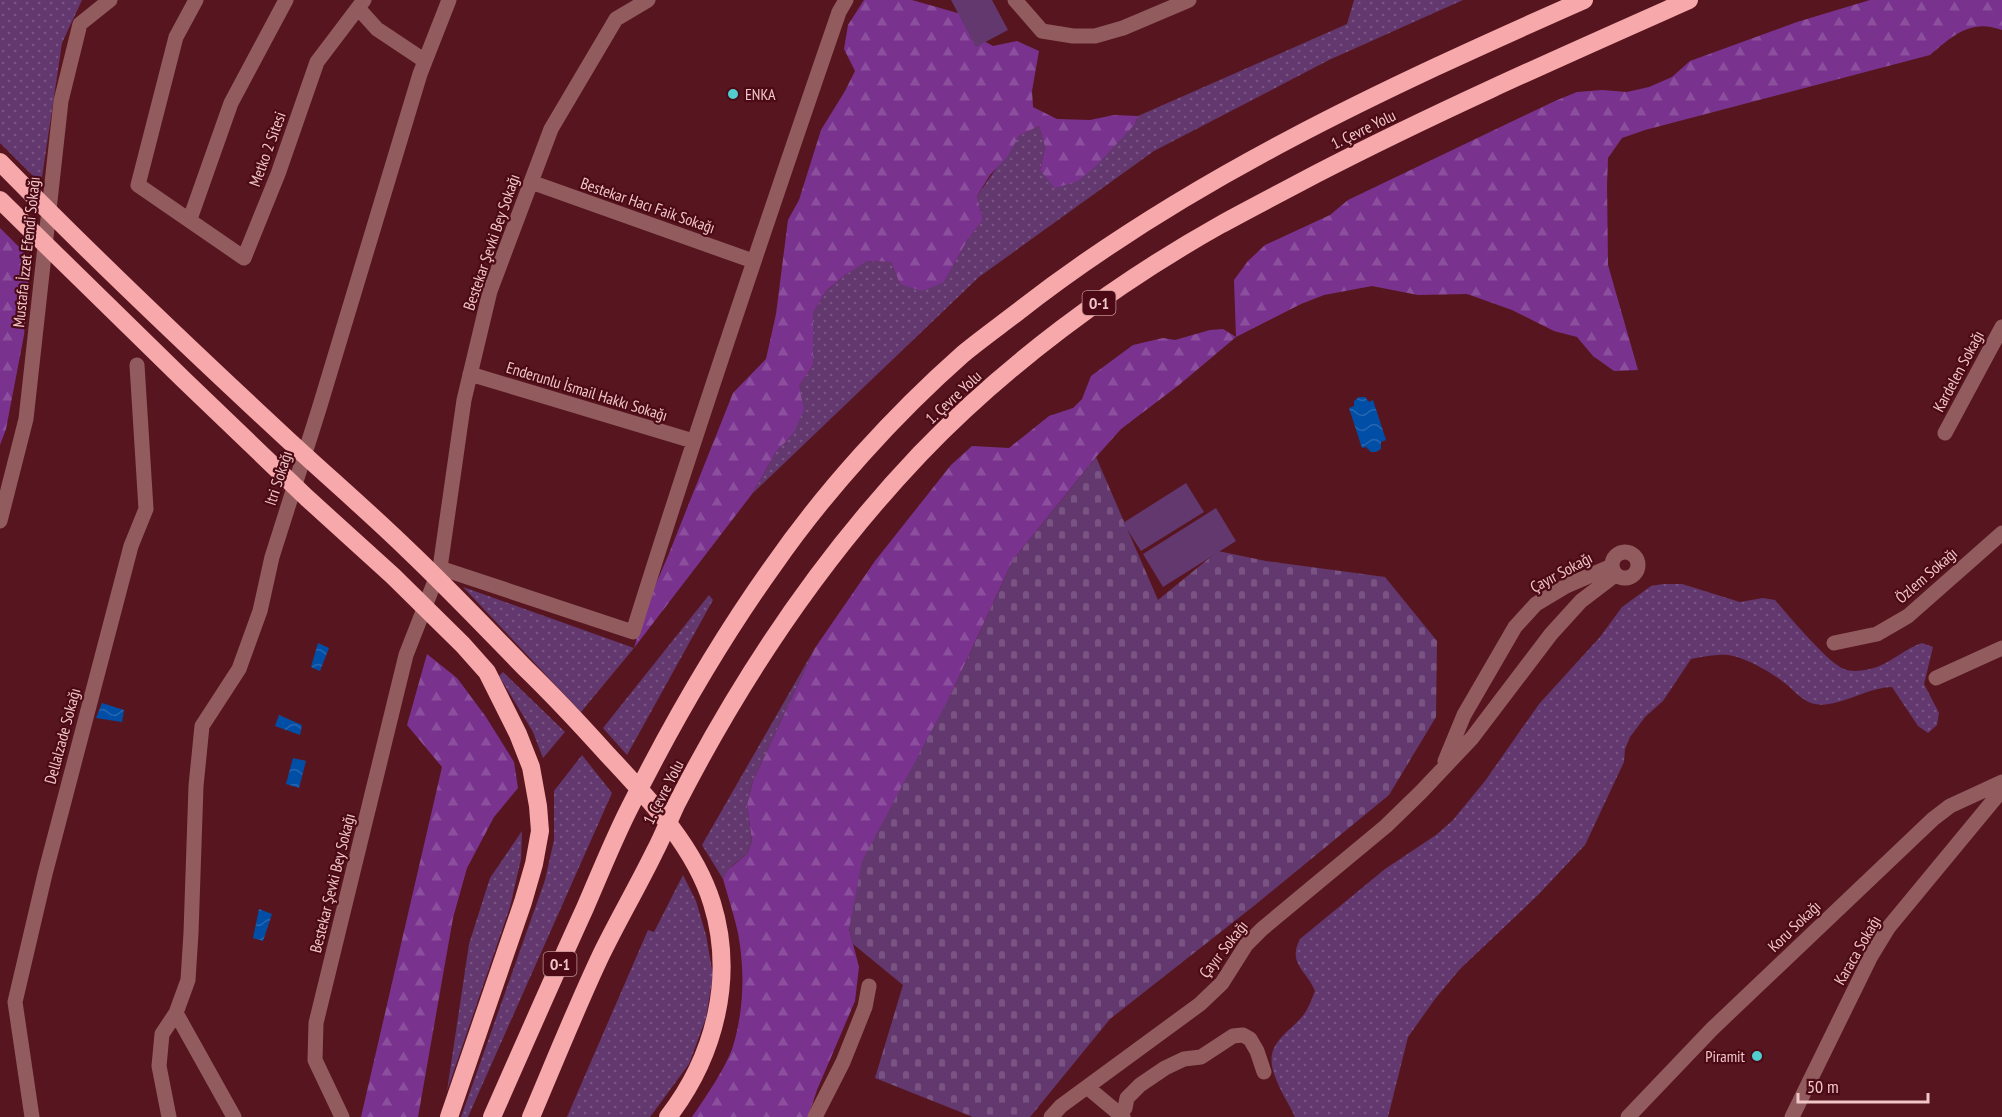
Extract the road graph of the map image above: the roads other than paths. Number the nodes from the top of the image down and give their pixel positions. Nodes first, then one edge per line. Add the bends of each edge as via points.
1 (110, 0) edge
2 (196, 0) edge
3 (286, 0) edge
4 (449, 0) edge
5 (648, 0) edge
6 (846, 0) edge
7 (1015, 0) edge
8 (1189, 0) edge
9 (1584, 0) edge
10 (1689, 0) edge
11 (361, 4) edge
12 (425, 61) junction
13 (0, 162) edge
14 (531, 182) junction
15 (0, 200) edge
16 (190, 219) junction
17 (753, 261) junction
18 (2002, 327) edge
19 (137, 365) dead end
20 (470, 374) junction
21 (1945, 433) dead end
22 (693, 441) junction
23 (0, 521) edge
24 (2002, 533) edge
25 (440, 568) junction
26 (1834, 643) dead end
27 (2002, 648) edge
28 (1936, 678) dead end
29 (1441, 769) junction
30 (2002, 783) edge
31 (2002, 790) edge
32 (869, 986) dead end
33 (176, 1012) junction
34 (1264, 1072) dead end
35 (1087, 1087) junction
36 (1121, 1116) edge
37 (32, 1117) edge
38 (169, 1117) edge
39 (234, 1117) edge
40 (342, 1117) edge
41 (448, 1117) edge
42 (492, 1117) edge
43 (531, 1117) edge
44 (668, 1117) edge
45 (815, 1117) edge
46 (1051, 1117) edge
47 (1628, 1117) edge
48 (1792, 1117) edge

1 - 23 street, Mustafa İzzet Efendi Sokağı via 80,24 61,101 26,419
2 - 16 street, Metko 2 Sitesi via 176,37 138,185
3 - 16 street via 231,103
4 - 12 street, Itri Sokağı
5 - 14 street, Bestekar Şevki Bey Sokağı via 616,19 551,129
6 - 17 street via 838,12
7 - 8 street via 1042,32 1073,36 1095,36 1124,28
9 - 42 highway, 1. Çevre Yolu / O-1 via 1436,67 1264,152 1195,191 1053,283 965,352 898,418 821,503 774,564 687,700 628,812
10 - 43 highway, 1. Çevre Yolu / O-1 via 1503,82 1217,227 1131,280 1039,347 921,453 845,541 762,656 676,806 601,955
11 - 12 street via 377,29
11 - 16 street, Metko 2 Sitesi via 317,62 244,258
12 - 33 street, Itri Sokağı via 272,557 260,611 239,669 202,726 188,980
13 - 44 highway via 211,368 406,548 566,708 676,835 711,901 721,938 722,980 704,1056
14 - 17 street, Bestekar Hacı Faik Sokağı
14 - 20 street, Bestekar Şevki Bey Sokağı via 490,291
15 - 41 highway via 463,645 487,672 518,734 531,767 538,806 540,831 534,864
17 - 22 street
18 - 21 street, Kardelen Sokağı
19 - 37 street, Dellalzade Sokağı via 146,509 128,557 15,1002
20 - 22 street, Enderunlu İsmail Hakkı Sokağı
20 - 25 street, Bestekar Şevki Bey Sokağı
22 - 25 street via 633,632
24 - 26 street, Özlem Sokağı via 1908,616 1877,634
25 - 40 street, Bestekar Şevki Bey Sokağı via 406,655 316,1023 315,1060
27 - 28 street
29 - 29 street, Çayır Sokağı via 1473,738 1551,634 1613,570 1566,586 1536,604 1515,627 1464,715
29 - 35 street, Çayır Sokağı via 1386,826 1263,928 1246,945 1222,983 1200,1004
30 - 47 street, Koru Sokağı via 1950,806 1933,819 1712,1029
31 - 48 street, Karaca Sokağı via 1888,928
32 - 45 street via 866,1007
33 - 38 street, Itri Sokağı via 162,1034 159,1066
33 - 39 street
34 - 36 street via 1250,1039 1233,1036 1201,1057 1164,1068 1134,1091
35 - 36 street
35 - 46 street, Çayır Sokağı

